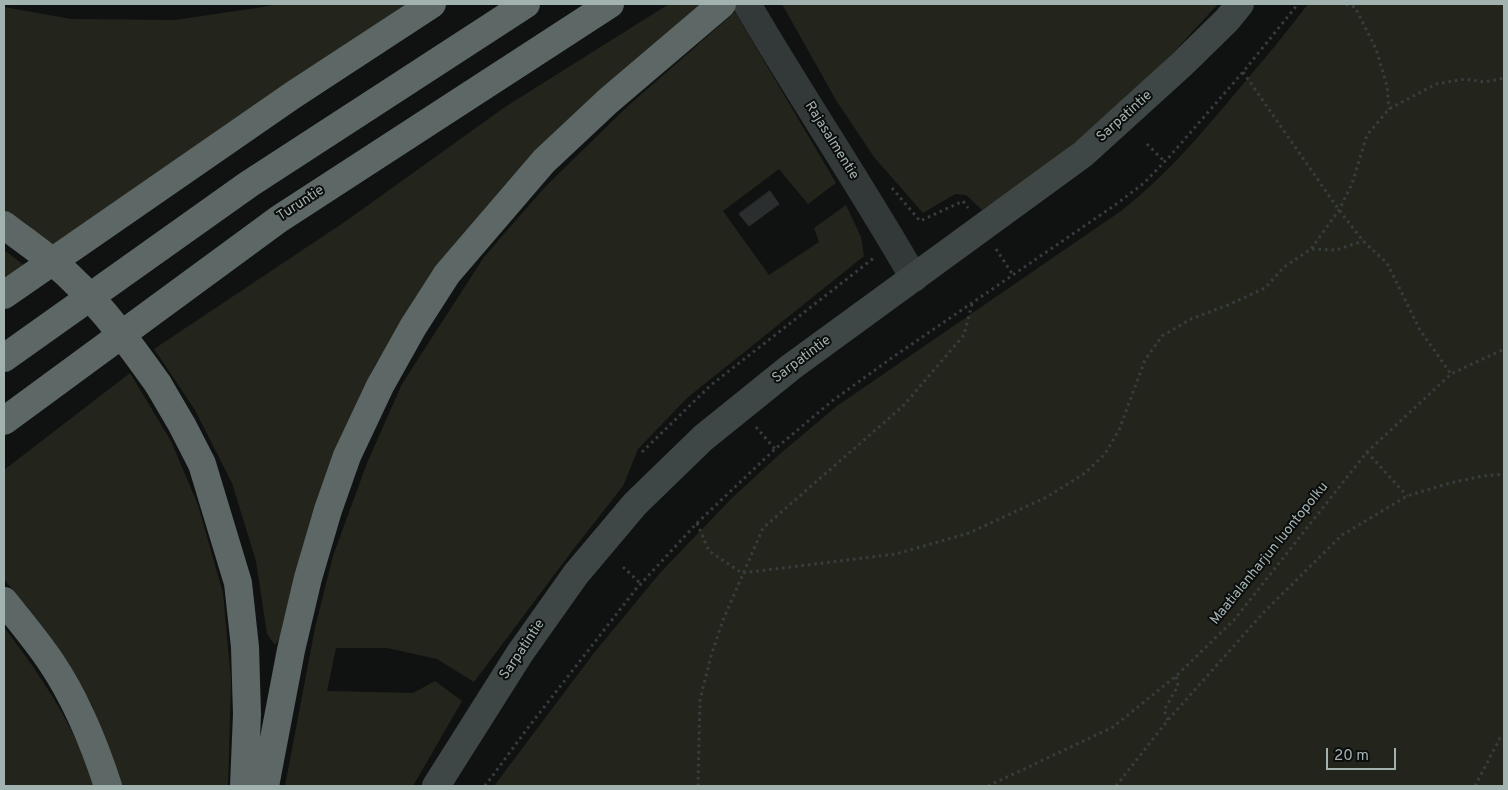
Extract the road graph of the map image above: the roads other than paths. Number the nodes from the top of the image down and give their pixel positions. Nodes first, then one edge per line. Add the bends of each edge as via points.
1 (432, 4) edge
2 (526, 4) edge
3 (610, 4) edge
4 (722, 4) edge
5 (747, 4) edge
6 (1240, 4) edge
7 (4, 225) edge
8 (914, 278) junction
9 (4, 295) edge
10 (4, 358) edge
11 (4, 421) edge
12 (4, 602) edge
13 (108, 786) edge
14 (244, 786) edge
15 (265, 786) edge
16 (436, 786) edge

1 - 9 highway via 293,95
2 - 10 highway via 249,184
3 - 11 highway, Turuntie via 278,219
4 - 15 highway via 608,101 544,161 448,274 413,327 351,447 328,510 290,650
5 - 8 street, Rajasalmentie
6 - 8 main road, Sarpatintie via 1181,65 1096,142
7 - 14 highway, bridge via 70,276 103,311 158,384 202,464 238,582 245,647 247,714
8 - 16 main road, Sarpatintie via 791,367 703,438 635,504 576,574 520,653
12 - 13 highway via 51,662 86,728

